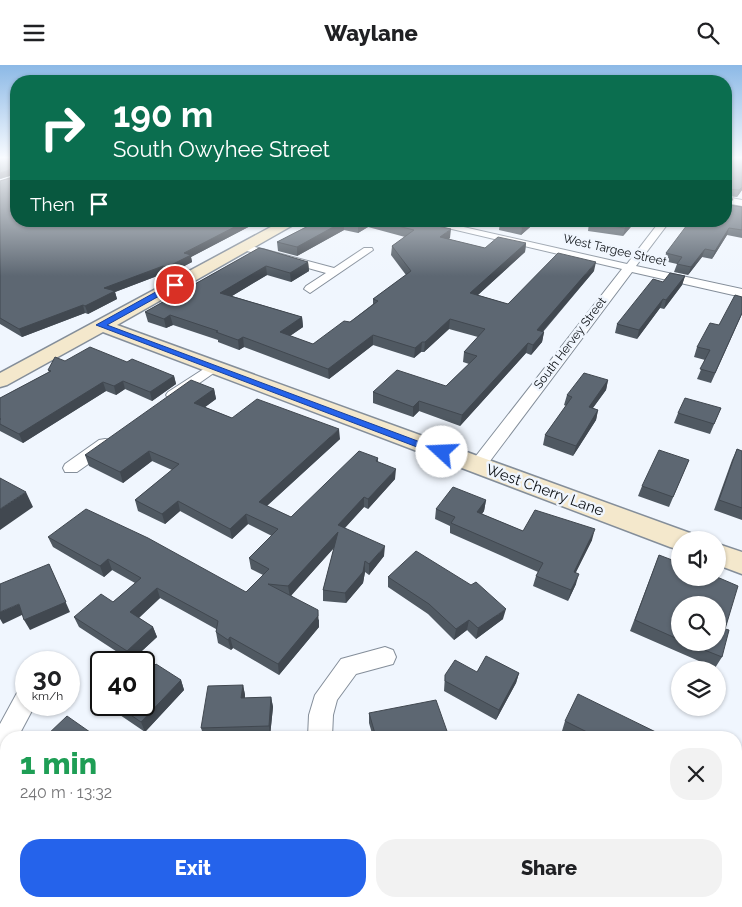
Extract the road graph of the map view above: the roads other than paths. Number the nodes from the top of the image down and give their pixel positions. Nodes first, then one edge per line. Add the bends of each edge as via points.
1 (281, 227) edge
2 (450, 227) edge
3 (474, 227) edge
4 (660, 227) edge
5 (468, 231) junction
6 (244, 247) junction
7 (368, 250) dead end
8 (628, 267) junction
9 (336, 272) junction
10 (310, 289) dead end
11 (742, 293) edge
12 (100, 325) junction
13 (213, 367) junction
14 (0, 381) edge
15 (164, 402) edge
16 (118, 435) edge
17 (478, 465) junction
18 (71, 468) dead end
19 (671, 537) edge
20 (726, 557) edge
21 (742, 563) edge
22 (385, 657) dead end
23 (17, 716) edge
24 (9, 731) edge
25 (320, 731) edge

1 - 6 street
2 - 5 street, West Targee Street
3 - 5 street
4 - 8 street, South Hervey Street
5 - 8 street, West Targee Street
6 - 9 street
6 - 12 street
7 - 9 street
8 - 11 street, West Targee Street
8 - 17 street, South Hervey Street
9 - 10 street
12 - 13 street, West Cherry Lane
12 - 14 street
13 - 15 street
13 - 17 street, West Cherry Lane
16 - 18 street
17 - 19 street, West Cherry Lane
20 - 21 street
22 - 25 street via 349,666 327,695
23 - 24 street

